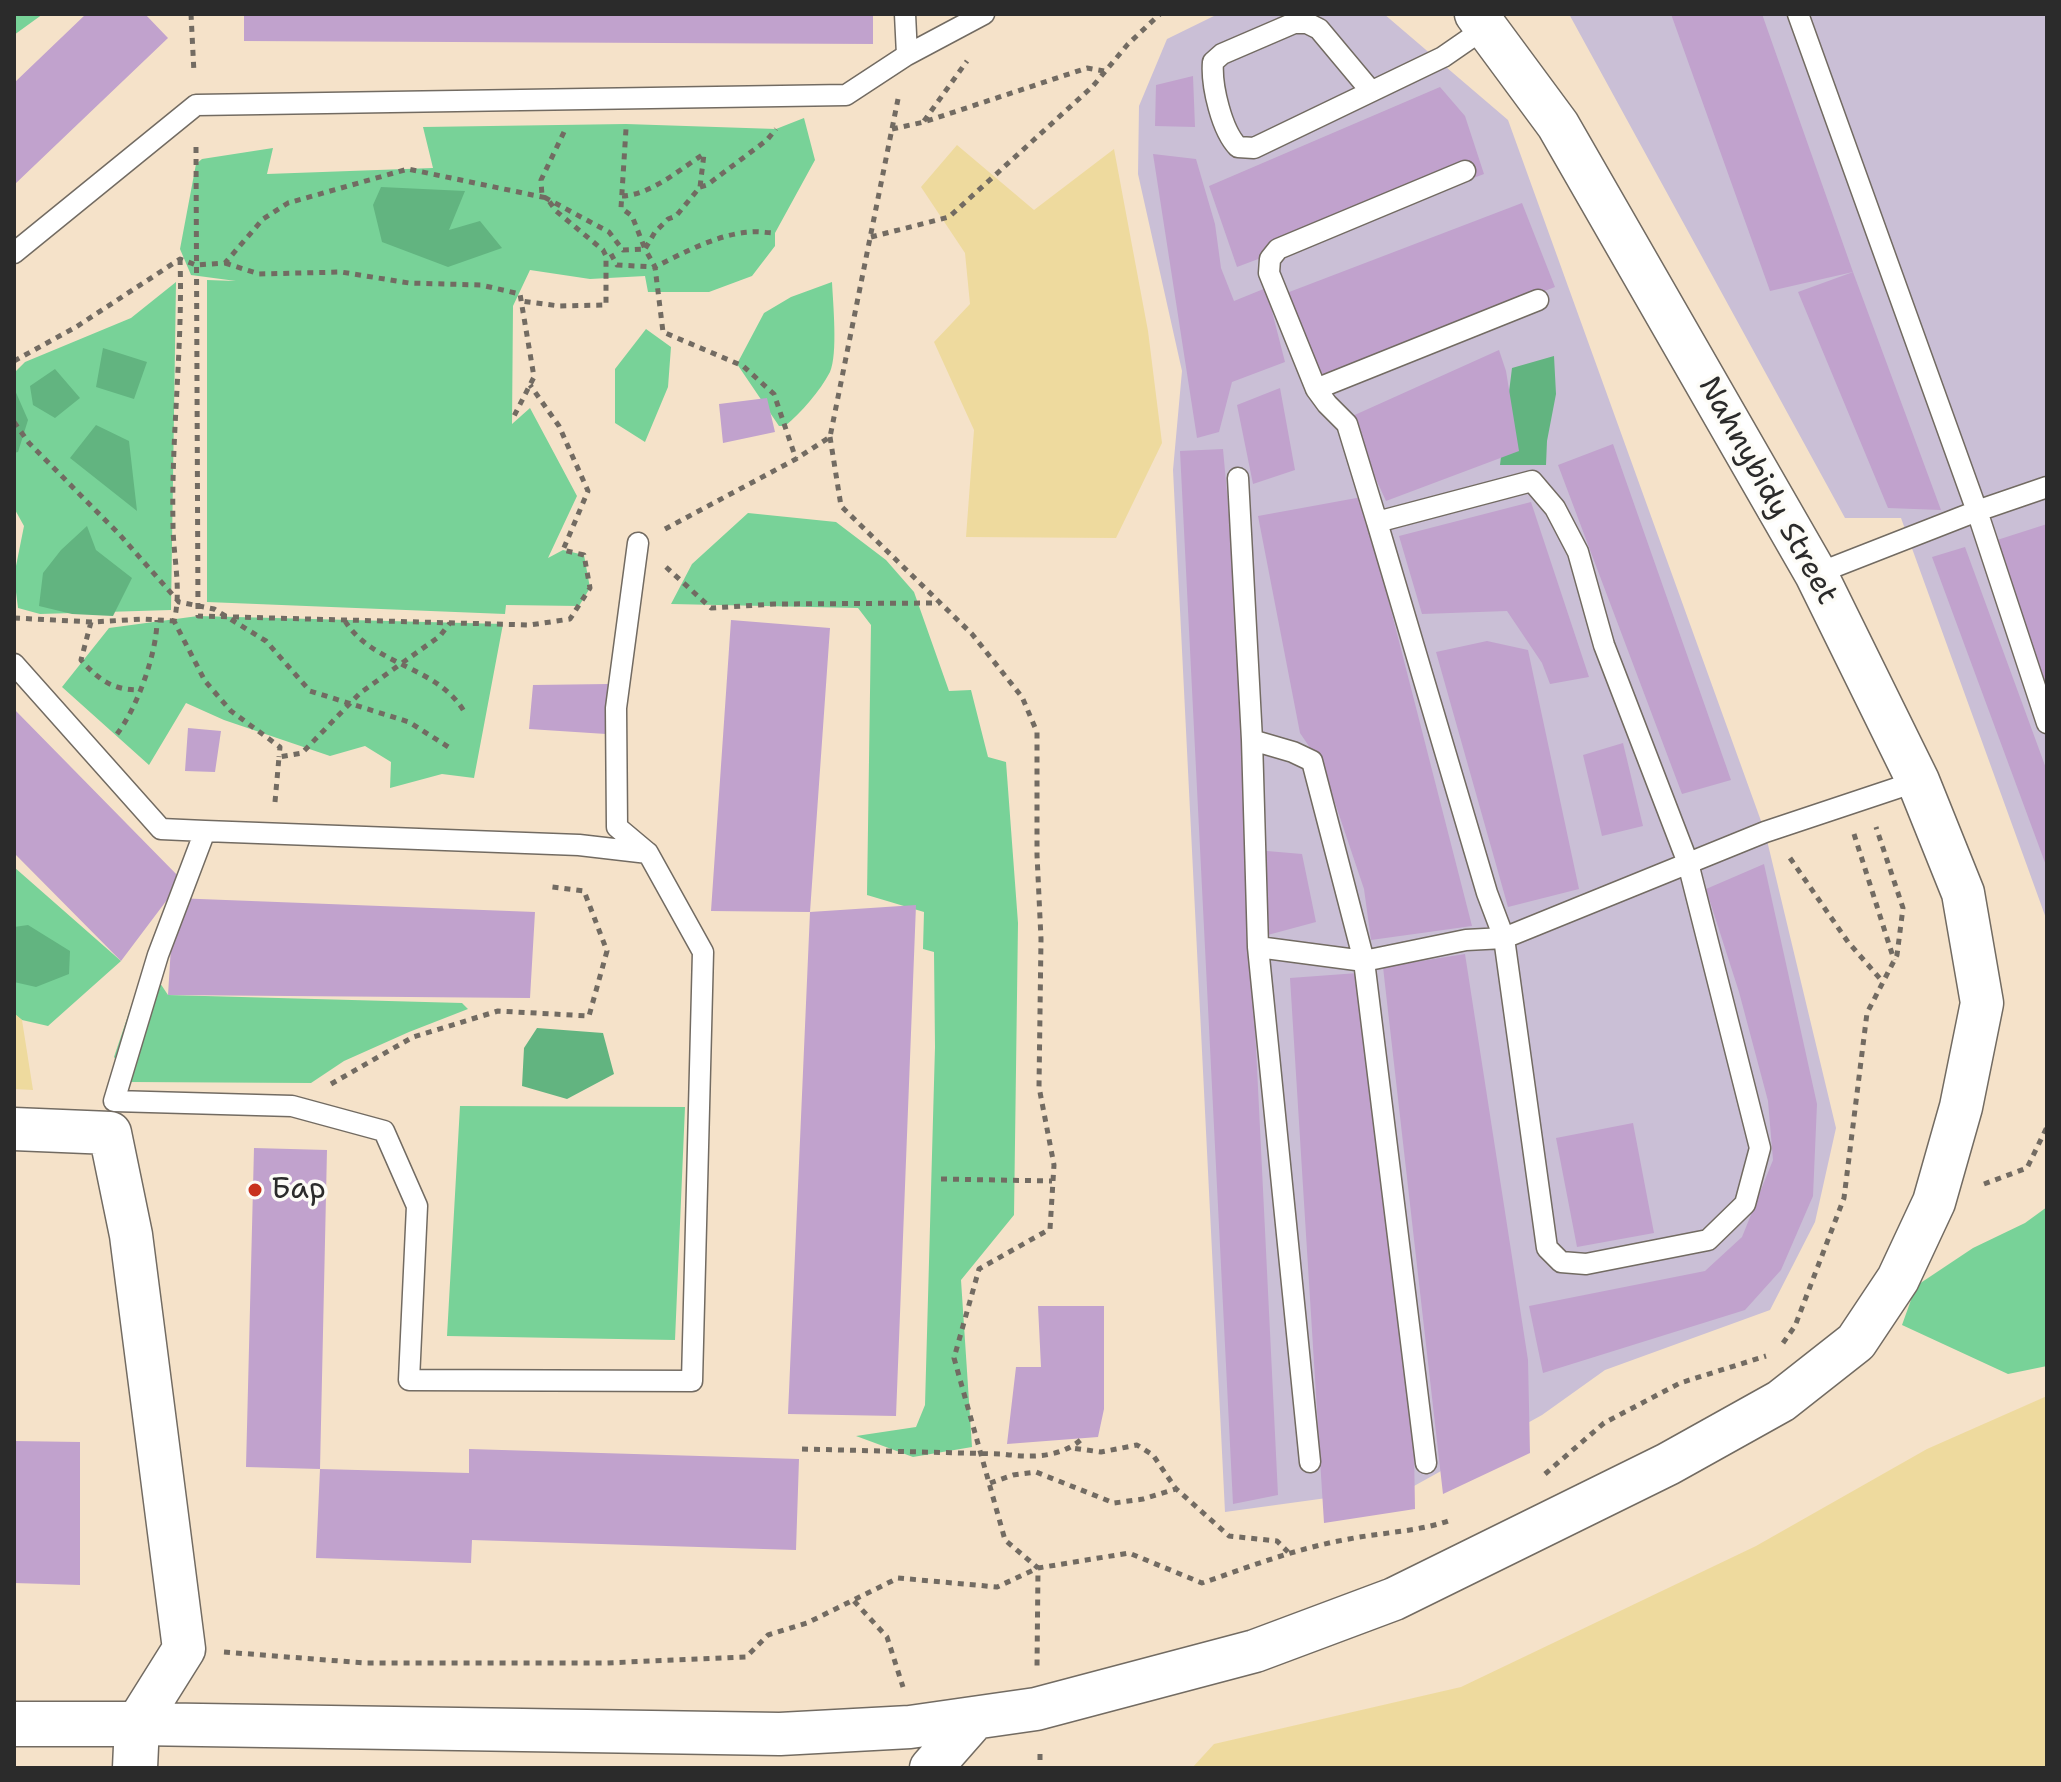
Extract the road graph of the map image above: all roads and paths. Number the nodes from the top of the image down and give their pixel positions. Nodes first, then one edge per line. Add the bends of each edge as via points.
1 (191, 14) edge
2 (905, 14) edge
3 (984, 14) edge
4 (1160, 14) edge
5 (1798, 14) edge
6 (1480, 21) edge
7 (963, 25) junction
8 (907, 55) junction
9 (1104, 71) junction
10 (1370, 90) junction
11 (196, 105) junction
12 (924, 122) junction
13 (568, 124) dead end
14 (626, 124) dead end
15 (776, 129) dead end
16 (892, 129) junction
17 (1465, 171) dead end
18 (700, 187) junction
19 (622, 196) junction
20 (547, 198) junction
21 (775, 233) dead end
22 (871, 237) junction
23 (645, 249) junction
24 (14, 253) edge
25 (611, 254) dead end
26 (180, 259) junction
27 (225, 263) junction
28 (196, 265) junction
29 (655, 267) junction
30 (1538, 300) dead end
31 (521, 301) junction
32 (14, 361) edge
33 (530, 385) junction
34 (1316, 389) junction
35 (513, 418) dead end
36 (14, 422) edge
37 (830, 437) junction
38 (796, 459) junction
39 (1238, 478) dead end
40 (2047, 487) edge
41 (1977, 511) junction
42 (1377, 522) junction
43 (638, 543) junction
44 (1816, 574) junction
45 (179, 602) junction
46 (940, 603) junction
47 (198, 606) junction
48 (227, 617) junction
49 (14, 618) edge
50 (157, 620) junction
51 (344, 620) junction
52 (174, 621) junction
53 (91, 622) junction
54 (450, 623) junction
55 (401, 663) junction
56 (14, 664) edge
57 (139, 690) junction
58 (351, 704) junction
59 (465, 713) dead end
60 (2047, 723) edge
61 (1252, 740) junction
62 (453, 750) dead end
63 (279, 757) junction
64 (98, 759) junction
65 (1918, 781) junction
66 (1867, 799) junction
67 (274, 811) dead end
68 (1783, 826) junction
69 (1876, 827) junction
70 (205, 831) junction
71 (648, 853) junction
72 (1688, 863) junction
73 (552, 887) dead end
74 (1504, 938) junction
75 (1258, 947) junction
76 (1894, 960) junction
77 (1364, 961) junction
78 (1883, 982) junction
79 (304, 1109) junction
80 (112, 1117) junction
81 (2047, 1127) edge
82 (14, 1129) edge
83 (941, 1179) dead end
84 (1052, 1181) junction
85 (1934, 1202) junction
86 (1083, 1438) dead end
87 (1072, 1448) junction
88 (802, 1449) dead end
89 (983, 1454) junction
90 (1310, 1462) dead end
91 (1426, 1463) dead end
92 (1537, 1481) dead end
93 (990, 1483) junction
94 (1174, 1486) junction
95 (1454, 1518) dead end
96 (1288, 1552) junction
97 (1038, 1568) junction
98 (853, 1600) junction
99 (184, 1649) junction
100 (1036, 1709) junction
101 (975, 1718) junction
102 (14, 1724) edge
103 (137, 1724) junction
104 (916, 1726) junction
105 (1040, 1754) dead end
106 (135, 1768) edge
107 (931, 1768) edge
108 (1040, 1768) edge

1 - 11 path
2 - 8 lane
3 - 7 lane
4 - 9 path
5 - 41 lane
6 - 10 lane via 1443,57
6 - 44 street, Nahnybidy Street via 1558,125
7 - 8 lane
7 - 12 path via 976,49
8 - 11 lane via 846,95
8 - 16 path
9 - 12 path via 1087,68
9 - 22 path via 949,217
10 - 10 lane via 1319,29 1307,23 1294,23 1213,62 1227,137 1238,147 1254,148
11 - 24 lane
11 - 28 path
12 - 16 path
13 - 20 path via 541,180 542,196
14 - 19 path
15 - 18 path
16 - 22 path
17 - 34 lane via 1278,249 1270,259 1269,273
18 - 19 path via 704,154 648,189
18 - 23 path
19 - 23 path via 621,208 632,216
20 - 23 path via 609,232 623,250
20 - 27 path via 408,169 288,203 263,219
20 - 31 path via 603,250 606,305
21 - 29 path via 722,239
22 - 37 path
23 - 29 path
25 - 29 path via 617,265
26 - 28 path
26 - 32 path
26 - 45 path via 173,524
27 - 28 path
27 - 31 path via 259,274 341,272 409,283 481,285 520,294
28 - 47 path
29 - 38 path via 663,332 743,366 774,394
30 - 34 lane
31 - 33 path via 534,377
33 - 35 path
33 - 54 path via 559,426 588,491 563,550 584,555 590,588 570,619 530,625
34 - 42 lane via 1347,424
36 - 45 path
37 - 38 path
37 - 46 path via 841,506
38 - 43 path
39 - 61 lane
40 - 41 lane
41 - 44 lane
41 - 60 lane
42 - 72 lane via 1532,481 1555,508 1578,552 1604,645
42 - 74 lane
43 - 46 path via 711,608
43 - 71 lane via 616,708 617,827
44 - 65 street, Nahnybidy Street
45 - 47 path
45 - 52 path
46 - 84 path via 1022,697 1037,732 1039,1087 1054,1165
47 - 48 path
47 - 48 path via 198,616
48 - 51 path
48 - 58 path via 266,641 310,691
49 - 53 path
50 - 52 path
50 - 53 path
50 - 57 path via 157,639
51 - 54 path
51 - 55 path via 367,644
52 - 63 path via 205,681 231,711 280,747
53 - 57 path via 81,660 101,682
54 - 55 path
55 - 58 path
55 - 59 path via 446,689
56 - 64 lane
57 - 64 path via 129,720
58 - 62 path via 409,722
58 - 63 path via 302,753
61 - 75 lane
61 - 77 lane via 1312,761
63 - 67 path
64 - 70 lane via 161,829
65 - 66 lane
65 - 85 street, Nahnybidy Street via 1963,893 1982,1003
66 - 68 lane
66 - 69 path
68 - 72 lane
68 - 78 path via 1789,856 1848,942
69 - 76 path via 1903,908
69 - 76 path via 1852,829
70 - 71 lane via 579,845
70 - 80 lane via 158,955
71 - 79 lane via 703,952 692,1381 409,1380 417,1206 384,1131
72 - 74 lane
72 - 74 lane via 1760,1148 1745,1204 1708,1240 1586,1264 1561,1262 1547,1248
73 - 79 path via 584,891 607,951 589,1016 498,1011 413,1037 333,1082
74 - 77 lane via 1466,940
75 - 77 lane
75 - 90 lane
76 - 78 path
77 - 91 lane
78 - 92 path via 1867,1013 1844,1198 1795,1326 1776,1352 1680,1383 1604,1423
79 - 80 lane
80 - 82 street
80 - 99 street
81 - 85 path via 2027,1168
83 - 84 path
84 - 89 path via 1050,1229 979,1269 954,1358
85 - 100 street via 1898,1279 1856,1342 1781,1401 1668,1464 1394,1599 1255,1651
86 - 87 path
87 - 89 path via 1030,1457
87 - 94 path via 1101,1452 1137,1445 1153,1455
88 - 89 path
89 - 93 path
93 - 94 path via 1036,1472 1114,1503 1143,1499
93 - 97 path via 1005,1540
94 - 96 path via 1229,1536 1277,1541
95 - 96 path via 1425,1529
96 - 97 path via 1202,1583 1129,1553
97 - 98 path via 997,1587 898,1578
97 - 100 path
98 - 99 path via 768,1635 746,1657 365,1663
98 - 104 path via 887,1637
99 - 103 street
100 - 101 street
101 - 104 street
101 - 107 street
102 - 103 street
103 - 104 street via 780,1734
103 - 106 street
105 - 108 path

